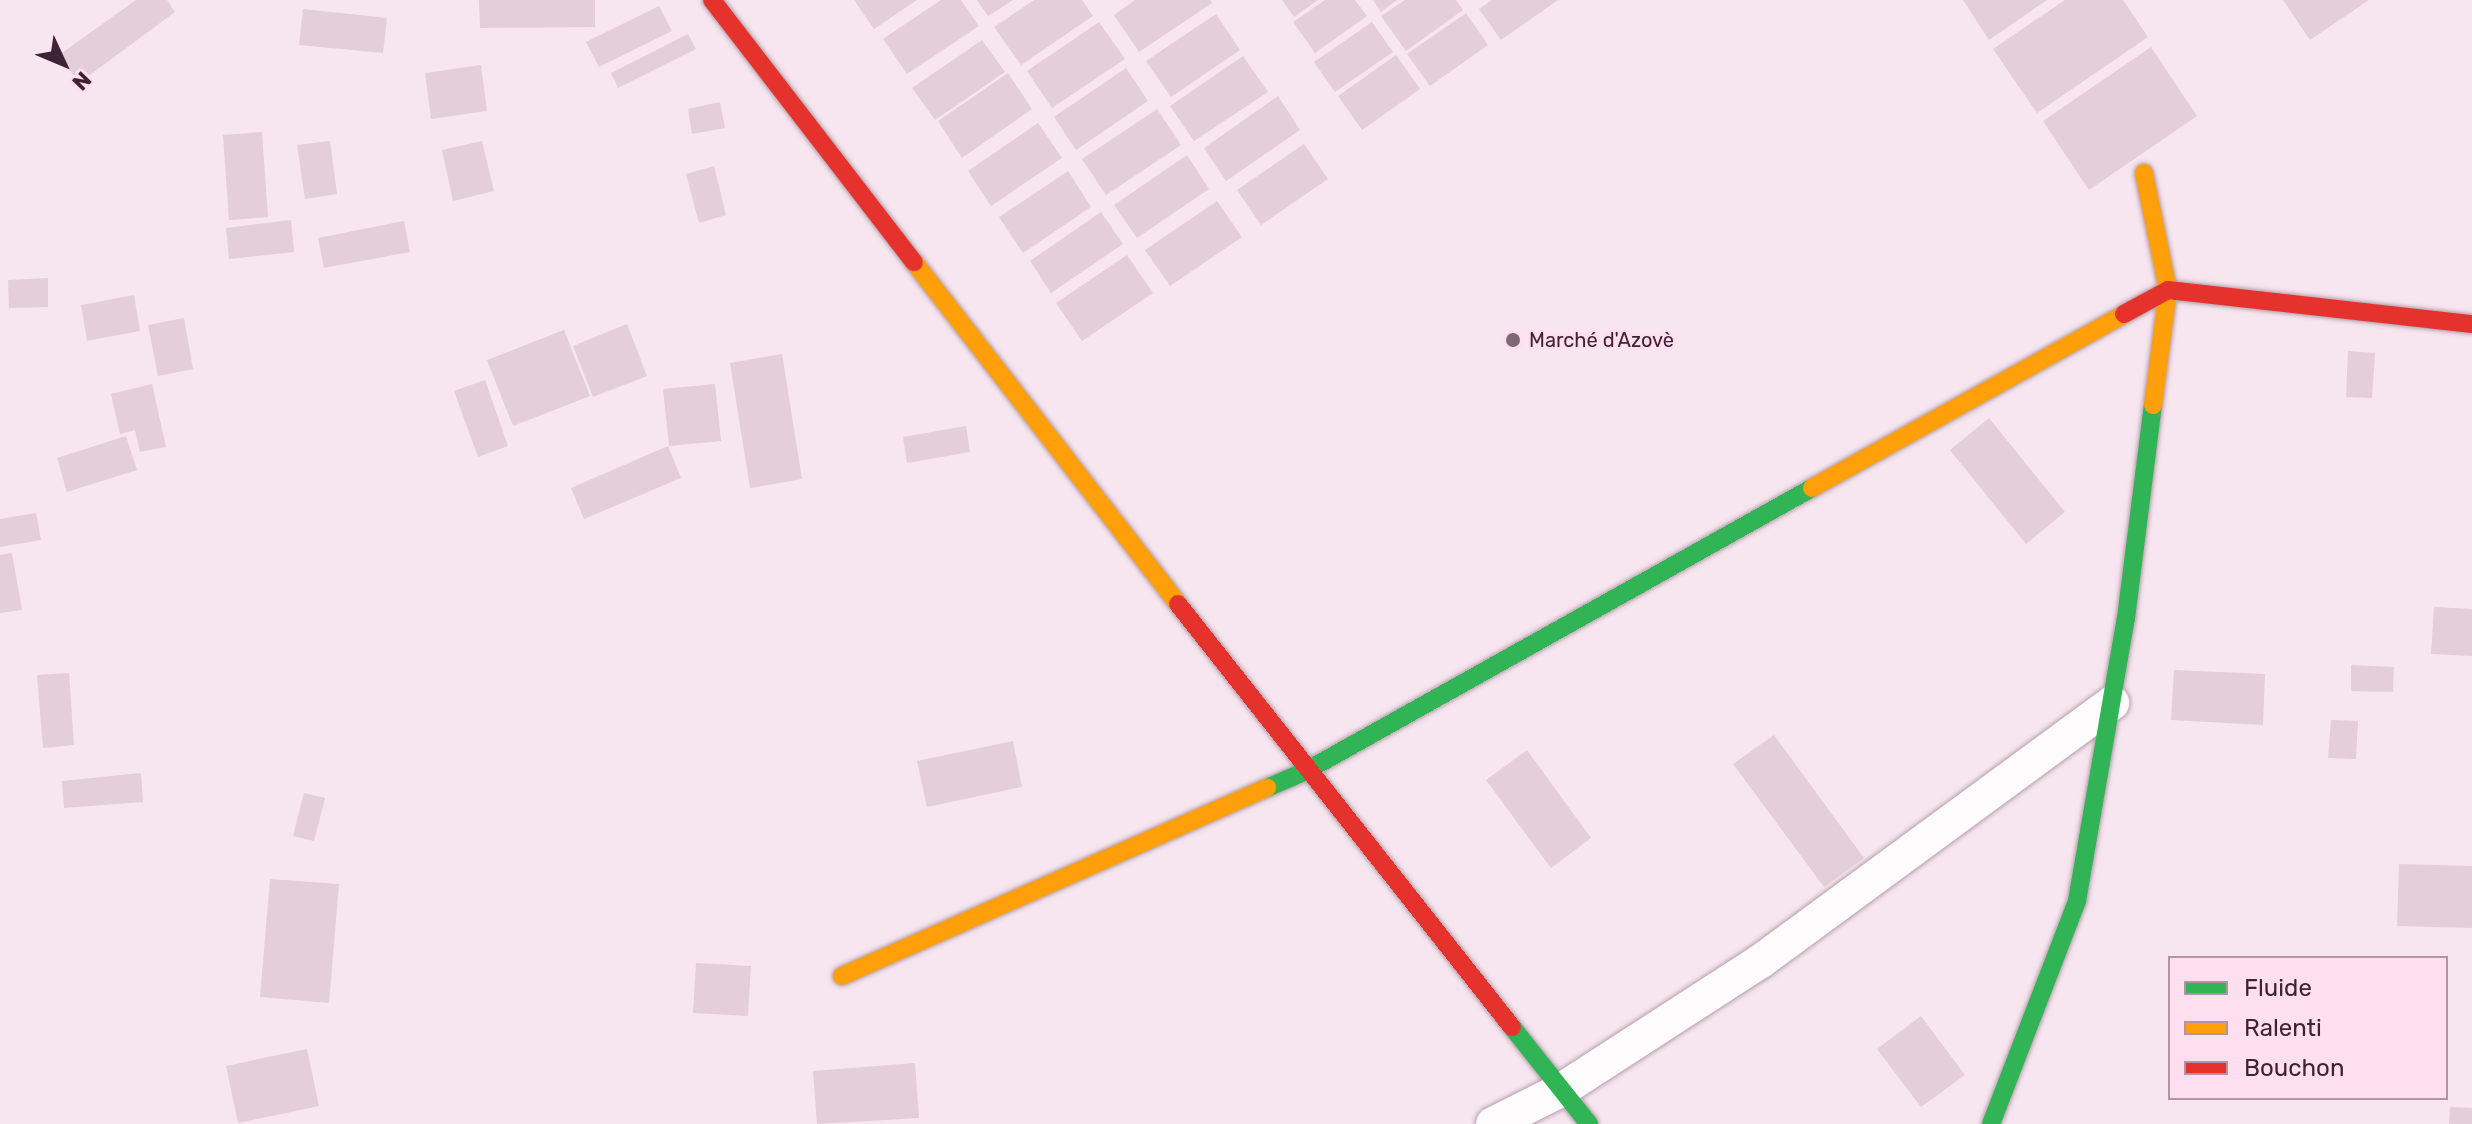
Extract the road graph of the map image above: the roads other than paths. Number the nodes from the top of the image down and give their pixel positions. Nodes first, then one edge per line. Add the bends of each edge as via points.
1 (712, 0) edge
2 (2144, 173) dead end
3 (2168, 290) junction
4 (2472, 324) edge
5 (2112, 703) junction
6 (1306, 771) junction
7 (842, 976) dead end
8 (1563, 1089) junction
9 (1493, 1124) edge
10 (1589, 1124) edge
11 (1991, 1124) edge

1 - 6 street
2 - 3 street
3 - 4 street
3 - 5 street
3 - 6 street
5 - 8 street via 1761,961
5 - 11 street via 2077,901
6 - 7 street
6 - 8 street
8 - 9 street
8 - 10 street

